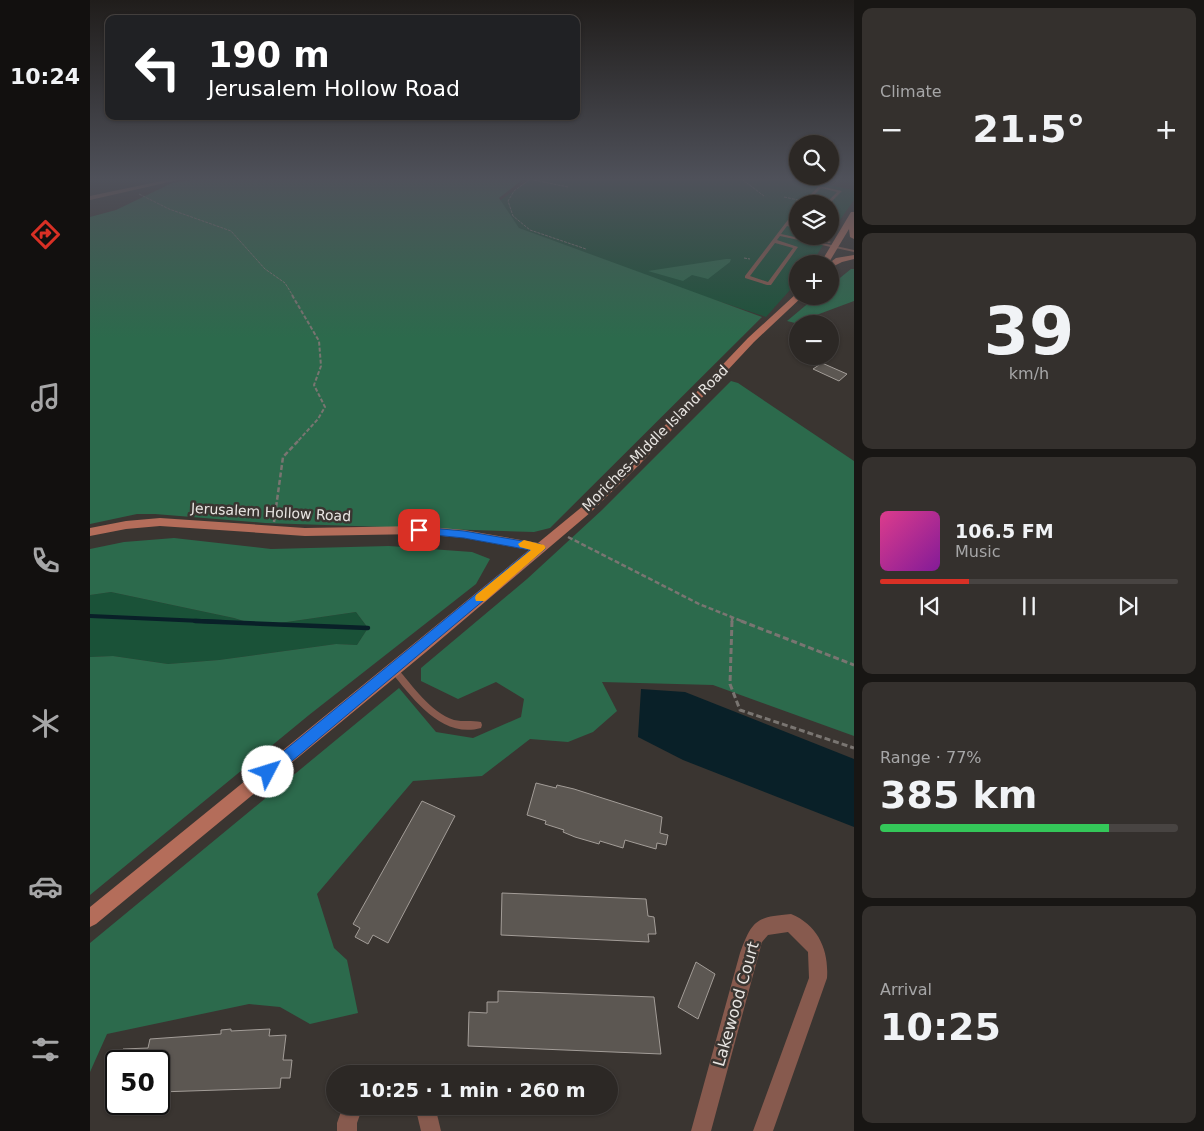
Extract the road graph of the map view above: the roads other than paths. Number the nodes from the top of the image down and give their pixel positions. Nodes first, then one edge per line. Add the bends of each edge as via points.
1 (780, 233) junction
2 (789, 234) edge
3 (789, 235) edge
4 (774, 241) junction
5 (834, 245) joint
6 (854, 249) edge
7 (829, 255) edge
8 (854, 257) edge
9 (839, 260) edge
10 (789, 305) edge
11 (90, 532) edge
12 (540, 548) junction
13 (394, 670) junction
14 (478, 725) dead end
15 (90, 918) edge
16 (349, 1115) edge
17 (429, 1115) edge
18 (347, 1131) edge
19 (431, 1131) edge
20 (701, 1131) edge
21 (763, 1131) edge

1 - 2 lane
1 - 3 lane
1 - 4 lane
4 - 4 lane via 759,262 747,277 770,284 796,247
5 - 6 lane
5 - 7 main road
8 - 9 main road
10 - 12 main road, Moriches-Middle Island Road via 751,340 622,476
11 - 12 main road, Jerusalem Hollow Road via 160,522 327,532 433,531
12 - 13 main road, Moriches-Middle Island Road
13 - 14 lane via 432,713 453,724
13 - 15 main road, Moriches-Middle Island Road
16 - 18 street
17 - 19 street
20 - 21 street, Lakewood Court via 756,932 768,925 791,923 812,940 820,958 818,978

